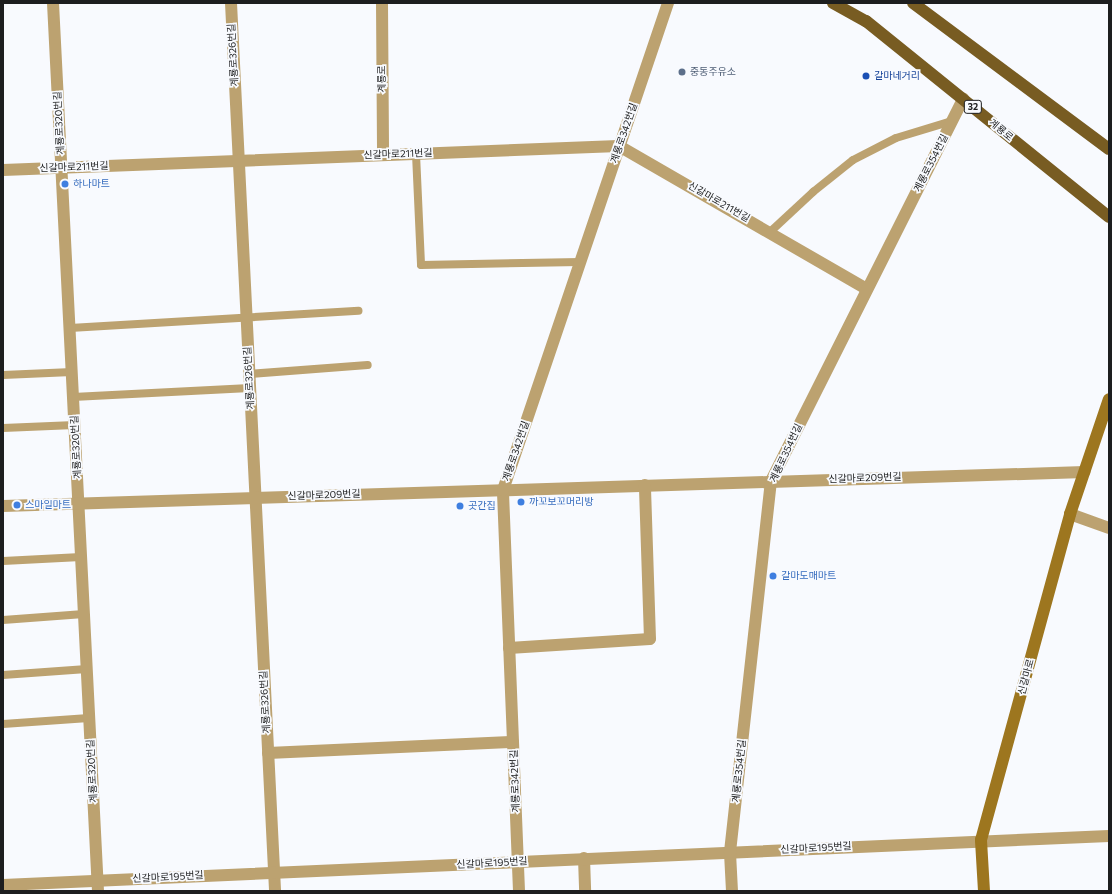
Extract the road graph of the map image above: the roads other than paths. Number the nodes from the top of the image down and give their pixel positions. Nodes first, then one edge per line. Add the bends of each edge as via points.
1 (53, 3) edge
2 (231, 3) edge
3 (382, 3) edge
4 (668, 3) edge
5 (833, 3) edge
6 (913, 3) edge
7 (963, 99) junction
8 (952, 121) junction
9 (620, 146) junction
10 (1109, 149) edge
11 (416, 154) junction
12 (383, 155) junction
13 (238, 161) junction
14 (62, 168) junction
15 (3, 170) edge
16 (1109, 217) edge
17 (770, 232) junction
18 (580, 262) junction
19 (867, 289) junction
20 (359, 311) dead end
21 (246, 320) junction
22 (70, 328) junction
23 (368, 365) dead end
24 (72, 372) junction
25 (249, 374) junction
26 (3, 375) edge
27 (250, 388) junction
28 (73, 397) junction
29 (1109, 399) edge
30 (75, 425) junction
31 (3, 428) edge
32 (1084, 472) junction
33 (771, 481) junction
34 (645, 485) junction
35 (503, 490) junction
36 (255, 498) junction
37 (79, 503) junction
38 (3, 506) edge
39 (1070, 514) junction
40 (1109, 528) edge
41 (81, 557) junction
42 (3, 561) edge
43 (84, 614) junction
44 (3, 620) edge
45 (509, 648) junction
46 (87, 669) junction
47 (3, 674) edge
48 (89, 718) junction
49 (3, 724) edge
50 (513, 742) junction
51 (268, 753) junction
52 (1109, 836) edge
53 (981, 840) junction
54 (730, 852) junction
55 (584, 858) junction
56 (518, 861) junction
57 (274, 872) junction
58 (3, 885) edge
59 (98, 886) edge
60 (275, 891) edge
61 (519, 891) edge
62 (585, 891) edge
63 (732, 891) edge
64 (984, 891) edge

1 - 14 street, 계룡로320번길
2 - 13 street, 계룡로326번길
3 - 12 street, 계룡로
4 - 9 street, 계룡로342번길
5 - 7 main road, 계룡로 / 32 via 866,21
6 - 10 main road
7 - 8 street, 계룡로354번길
7 - 16 main road, 계룡로 / 32
8 - 17 lane via 896,138 853,160
8 - 19 street, 계룡로354번길
9 - 11 street, 신갈마로211번길
9 - 17 street, 신갈마로211번길
9 - 18 street, 계룡로342번길
11 - 12 street, 신갈마로211번길
11 - 18 lane via 421,265
12 - 13 street, 신갈마로211번길
13 - 14 street, 신갈마로211번길
13 - 21 street, 계룡로326번길
14 - 15 street, 신갈마로211번길
14 - 22 street, 계룡로320번길
17 - 19 street, 신갈마로211번길
18 - 35 street, 계룡로342번길
19 - 33 street, 계룡로354번길
20 - 21 lane
21 - 22 lane
21 - 25 street, 계룡로326번길
22 - 24 street, 계룡로320번길
23 - 25 lane
24 - 26 lane
24 - 28 street, 계룡로320번길
25 - 27 street, 계룡로326번길
27 - 28 lane
27 - 36 street, 계룡로326번길
28 - 30 street, 계룡로320번길
29 - 32 street, 신갈마로
30 - 31 lane
30 - 37 street, 계룡로320번길
32 - 33 street, 신갈마로209번길
32 - 39 street, 신갈마로
33 - 34 street, 신갈마로209번길
33 - 54 street, 계룡로354번길
34 - 35 street, 신갈마로209번길
34 - 45 street via 650,640
35 - 36 street, 신갈마로209번길
35 - 45 street, 계룡로342번길
36 - 37 street, 신갈마로209번길
36 - 51 street, 계룡로326번길
37 - 38 street, 신갈마로209번길
37 - 41 street, 계룡로320번길
39 - 40 street
39 - 53 street, 신갈마로
41 - 42 lane
41 - 43 street, 계룡로320번길
43 - 44 lane
43 - 46 street, 계룡로320번길
45 - 50 street, 계룡로342번길
46 - 47 lane
46 - 48 street, 계룡로320번길
48 - 49 lane
48 - 59 street, 계룡로320번길
50 - 51 street
50 - 56 street, 계룡로342번길
51 - 57 street, 계룡로326번길
52 - 53 street
53 - 54 street, 신갈마로195번길
53 - 64 street, 신갈마로
54 - 55 street, 신갈마로195번길
54 - 63 street, 계룡로354번길
55 - 56 street, 신갈마로195번길
55 - 62 street
56 - 57 street, 신갈마로195번길
56 - 61 street, 계룡로342번길
57 - 59 street, 신갈마로195번길
57 - 60 street, 계룡로326번길
58 - 59 street, 신갈마로195번길

